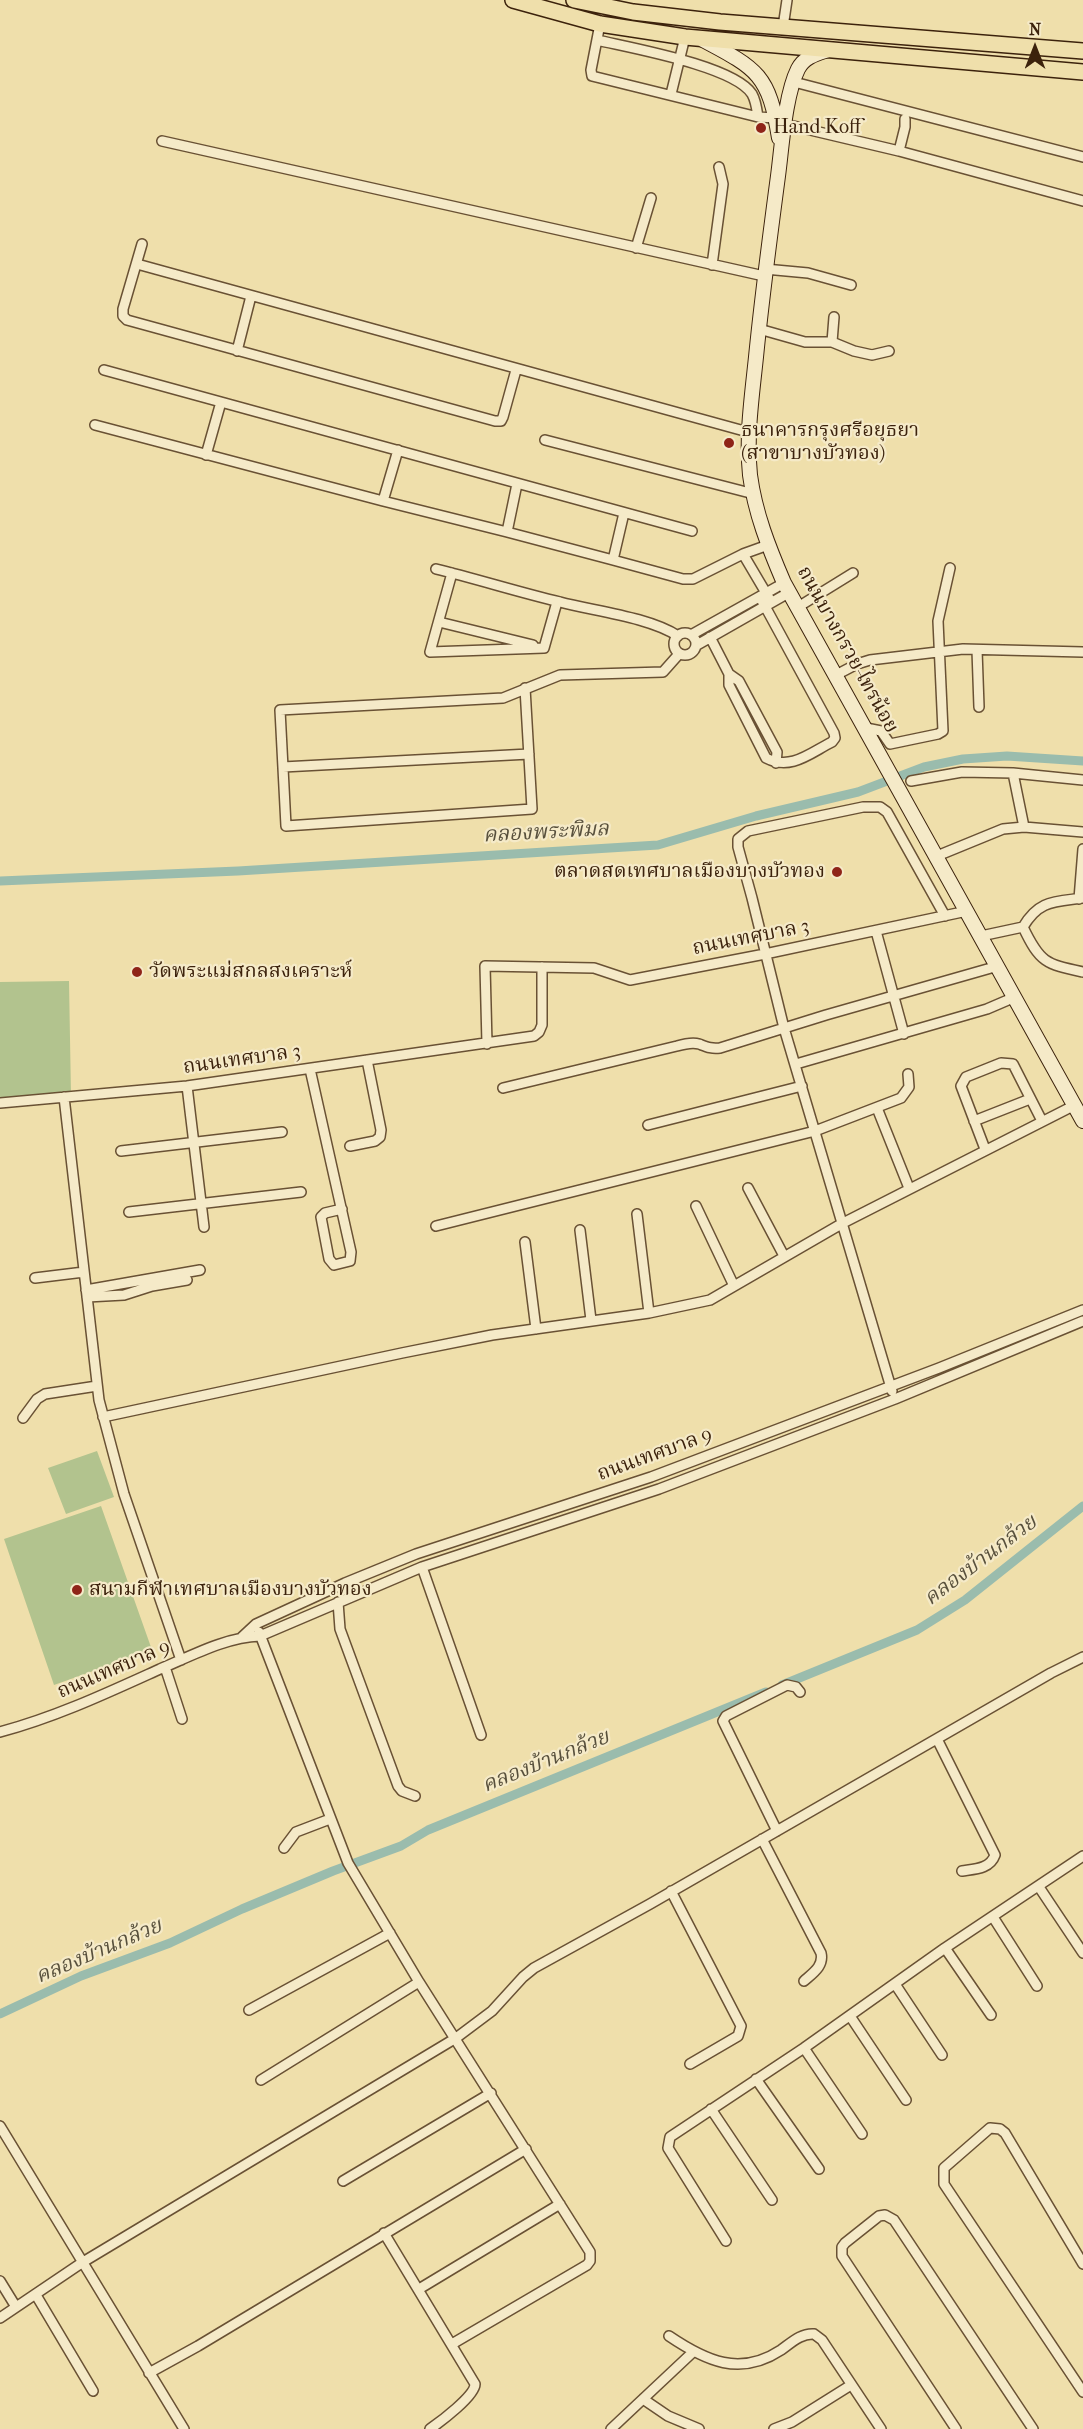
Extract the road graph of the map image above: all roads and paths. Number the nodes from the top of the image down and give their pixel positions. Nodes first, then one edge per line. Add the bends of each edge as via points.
1 (513, 0) edge
2 (574, 0) edge
3 (787, 0) edge
4 (783, 27) junction
5 (598, 32) junction
6 (685, 37) junction
7 (702, 39) junction
8 (1083, 45) edge
9 (1060, 48) junction
10 (828, 50) junction
11 (1083, 51) edge
12 (680, 61) junction
13 (1065, 70) junction
14 (1083, 72) edge
15 (1083, 77) edge
16 (794, 82) junction
17 (671, 94) junction
18 (758, 117) junction
19 (905, 119) dead end
20 (781, 121) junction
21 (162, 141) dead end
22 (899, 151) junction
23 (1083, 157) edge
24 (719, 167) dead end
25 (651, 198) dead end
26 (1083, 201) edge
27 (142, 244) dead end
28 (636, 248) junction
29 (137, 264) junction
30 (712, 265) junction
31 (765, 273) junction
32 (851, 285) dead end
33 (251, 296) junction
34 (834, 316) dead end
35 (759, 329) junction
36 (832, 342) junction
37 (237, 351) junction
38 (889, 351) dead end
39 (104, 370) dead end
40 (516, 370) junction
41 (220, 402) junction
42 (95, 425) dead end
43 (748, 432) junction
44 (545, 440) dead end
45 (398, 450) junction
46 (206, 454) junction
47 (517, 484) junction
48 (754, 494) junction
49 (383, 501) junction
50 (624, 513) junction
51 (692, 531) dead end
52 (507, 532) junction
53 (768, 545) junction
54 (743, 554) junction
55 (613, 560) junction
56 (950, 568) dead end
57 (436, 569) dead end
58 (452, 573) junction
59 (853, 573) dead end
60 (787, 587) junction
61 (763, 595) junction
62 (557, 602) junction
63 (768, 605) junction
64 (798, 607) junction
65 (439, 622) junction
66 (691, 635) junction
67 (678, 636) junction
68 (710, 637) junction
69 (696, 645) junction
70 (544, 648) junction
71 (977, 650) junction
72 (939, 652) junction
73 (1083, 652) edge
74 (679, 654) junction
75 (729, 674) junction
76 (836, 675) junction
77 (525, 688) junction
78 (979, 707) dead end
79 (758, 719) junction
80 (749, 724) junction
81 (866, 728) junction
82 (529, 754) junction
83 (776, 763) junction
84 (283, 767) junction
85 (1013, 773) junction
86 (1083, 780) edge
87 (911, 781) dead end
88 (1024, 827) junction
89 (1083, 832) edge
90 (1083, 849) edge
91 (937, 856) junction
92 (1081, 899) edge
93 (967, 911) junction
94 (945, 916) junction
95 (1023, 927) junction
96 (876, 931) junction
97 (981, 936) junction
98 (765, 954) junction
99 (998, 966) junction
100 (542, 968) junction
101 (1083, 972) edge
102 (895, 997) junction
103 (1015, 997) junction
104 (784, 1028) junction
105 (904, 1034) junction
106 (487, 1044) junction
107 (367, 1060) junction
108 (796, 1064) junction
109 (310, 1069) junction
110 (908, 1074) dead end
111 (187, 1086) junction
112 (802, 1086) junction
113 (503, 1088) dead end
114 (64, 1097) junction
115 (1030, 1099) junction
116 (0, 1103) edge
117 (1074, 1105) junction
118 (877, 1107) junction
119 (1082, 1119) edge
120 (974, 1121) junction
121 (1042, 1121) junction
122 (648, 1125) dead end
123 (815, 1131) junction
124 (282, 1132) dead end
125 (193, 1144) junction
126 (350, 1146) dead end
127 (985, 1149) junction
128 (121, 1151) dead end
129 (748, 1188) dead end
130 (909, 1188) junction
131 (300, 1192) dead end
132 (201, 1204) junction
133 (696, 1206) dead end
134 (342, 1209) junction
135 (129, 1212) dead end
136 (637, 1214) dead end
137 (843, 1223) junction
138 (436, 1226) dead end
139 (204, 1227) dead end
140 (580, 1230) dead end
141 (525, 1242) dead end
142 (784, 1256) junction
143 (200, 1270) dead end
144 (84, 1272) junction
145 (35, 1278) dead end
146 (187, 1280) dead end
147 (734, 1286) junction
148 (86, 1293) junction
149 (1083, 1310) edge
150 (649, 1313) junction
151 (591, 1320) junction
152 (1083, 1321) edge
153 (536, 1329) junction
154 (97, 1386) junction
155 (891, 1387) junction
156 (895, 1399) junction
157 (103, 1417) junction
158 (24, 1418) dead end
159 (422, 1567) junction
160 (338, 1602) junction
161 (256, 1624) junction
162 (242, 1636) junction
163 (260, 1636) junction
164 (1083, 1657) edge
165 (181, 1660) junction
166 (165, 1667) junction
167 (800, 1692) dead end
168 (182, 1719) dead end
169 (0, 1732) edge
170 (481, 1735) dead end
171 (937, 1739) junction
172 (415, 1796) dead end
173 (330, 1819) junction
174 (777, 1831) junction
175 (762, 1839) junction
176 (284, 1848) dead end
177 (1083, 1856) edge
178 (962, 1871) dead end
179 (1039, 1887) junction
180 (671, 1892) junction
181 (993, 1917) junction
182 (390, 1933) junction
183 (945, 1948) junction
184 (1083, 1953) edge
185 (804, 1981) dead end
186 (419, 1982) junction
187 (895, 1984) junction
188 (1037, 1986) dead end
189 (249, 2010) dead end
190 (991, 2015) dead end
191 (850, 2016) junction
192 (456, 2038) junction
193 (804, 2049) junction
194 (942, 2055) dead end
195 (690, 2064) dead end
196 (756, 2079) junction
197 (261, 2080) dead end
198 (491, 2093) junction
199 (906, 2100) dead end
200 (711, 2109) junction
201 (0, 2126) edge
202 (862, 2134) dead end
203 (526, 2149) junction
204 (819, 2169) dead end
205 (343, 2181) dead end
206 (772, 2200) dead end
207 (560, 2204) junction
208 (384, 2233) junction
209 (726, 2241) dead end
210 (83, 2262) junction
211 (1083, 2264) edge
212 (0, 2281) edge
213 (419, 2289) junction
214 (36, 2295) junction
215 (16, 2307) junction
216 (0, 2318) edge
217 (669, 2336) dead end
218 (452, 2344) junction
219 (693, 2352) junction
220 (150, 2373) junction
221 (851, 2385) junction
222 (93, 2391) dead end
223 (1083, 2392) edge
224 (643, 2398) junction
225 (184, 2429) edge
226 (430, 2429) edge
227 (611, 2429) edge
228 (699, 2429) edge
229 (774, 2429) edge
230 (881, 2429) edge
231 (956, 2429) edge
232 (1033, 2429) edge

1 - 5 main road, ถนนบางกรวย-ไทรน้อย
2 - 4 main road via 664,16
3 - 4 street
4 - 9 main road
5 - 6 main road, ถนนบางกรวย-ไทรน้อย
5 - 12 street
5 - 17 street via 592,76
6 - 7 main road, ถนนบางกรวย-ไทรน้อย
6 - 12 street
7 - 10 main road, ถนนบางกรวย-ไทรน้อย
7 - 20 main road, ถนนบางกรวย-ไทรน้อย via 741,60 759,75
8 - 9 main road
9 - 11 main road
10 - 13 main road, ถนนบางกรวย-ไทรน้อย
10 - 16 main road, ถนนบางกรวย-ไทรน้อย via 804,61
12 - 17 street
12 - 18 street via 719,71 746,87 755,100
13 - 14 main road
13 - 15 main road
16 - 20 main road, ถนนบางกรวย-ไทรน้อย
16 - 23 street
17 - 18 street
18 - 20 street
19 - 22 street
20 - 22 street
20 - 31 main road, ถนนบางกรวย-ไทรน้อย via 782,152
21 - 28 street
22 - 26 street
24 - 30 street via 723,184
25 - 28 street
27 - 29 street
28 - 30 street
29 - 33 street
29 - 37 street via 123,316
30 - 31 street
31 - 32 street via 808,273
31 - 35 main road, ถนนบางกรวย-ไทรน้อย
33 - 37 street
33 - 40 street
34 - 36 street
35 - 36 street via 805,342
35 - 43 main road, ถนนบางกรวย-ไทรน้อย
36 - 38 street via 872,355
37 - 40 street via 495,421 503,417
39 - 41 street
40 - 43 street
41 - 45 street
41 - 46 street
42 - 46 street
43 - 48 main road, ถนนบางกรวย-ไทรน้อย
44 - 48 street
45 - 47 street
45 - 49 street
46 - 49 street
47 - 50 street
47 - 52 street
48 - 53 main road, ถนนบางกรวย-ไทรน้อย
49 - 52 street
50 - 51 street
50 - 55 street
52 - 55 street
53 - 54 street
53 - 60 main road, ถนนบางกรวย-ไทรน้อย
54 - 55 street via 693,579
54 - 61 street
56 - 72 street via 938,621
57 - 58 street
58 - 62 street
58 - 65 street
59 - 64 street
60 - 61 street
60 - 63 street
60 - 64 main road, ถนนบางกรวย-ไทรน้อย
61 - 63 street
61 - 66 street
62 - 67 street via 650,624
62 - 70 street
63 - 68 street
63 - 83 street via 835,738 791,763
64 - 76 main road, ถนนบางกรวย-ไทรน้อย
65 - 70 street
65 - 70 street via 430,652
66 - 67 street
66 - 69 street
67 - 74 street via 674,645
68 - 69 street
68 - 75 street
69 - 74 street via 690,655
71 - 72 street
71 - 73 street
71 - 78 street
72 - 76 street via 870,660
72 - 81 street via 942,731 890,744 881,731
74 - 77 street via 663,672 560,675
75 - 79 street via 739,681
75 - 80 street via 729,685
76 - 81 main road, ถนนบางกรวย-ไทรน้อย
77 - 82 street
77 - 84 street via 503,698 280,710
79 - 80 street
79 - 83 street via 777,752
80 - 83 street via 766,758
81 - 91 main road, ถนนบางกรวย-ไทรน้อย
82 - 84 street
82 - 84 street via 532,810 286,826
85 - 86 street
85 - 87 street via 962,772
85 - 88 street
88 - 89 street
88 - 91 street via 990,832
90 - 92 street
91 - 93 main road, ถนนบางกรวย-ไทรน้อย
92 - 95 street via 1039,907
93 - 94 street, ถนนเทศบาล 3
93 - 97 main road, ถนนบางกรวย-ไทรน้อย
94 - 96 street, ถนนเทศบาล 3
94 - 98 street via 887,812 880,807 863,807 748,831 738,839 738,847
95 - 97 street
95 - 101 street via 1046,962
96 - 98 street, ถนนเทศบาล 3
96 - 102 street
97 - 99 main road, ถนนบางกรวย-ไทรน้อย
98 - 100 street, ถนนเทศบาล 3 via 630,980 594,968
98 - 104 street
99 - 102 street
99 - 103 main road, ถนนบางกรวย-ไทรน้อย
100 - 106 street, ถนนเทศบาล 3 via 539,1032
100 - 106 street, ถนนเทศบาล 3 via 485,966
102 - 104 street
102 - 105 street
103 - 105 street
103 - 117 main road, ถนนบางกรวย-ไทรน้อย
104 - 108 street
104 - 113 street via 720,1048 699,1044 677,1046
105 - 108 street
106 - 107 street, ถนนเทศบาล 3
107 - 109 street, ถนนเทศบาล 3
107 - 126 street via 380,1137
108 - 112 street
109 - 111 street, ถนนเทศบาล 3
109 - 134 street
110 - 118 street via 909,1087 901,1098
111 - 114 street, ถนนเทศบาล 3
111 - 125 street
112 - 122 street
112 - 123 street
114 - 116 street, ถนนเทศบาล 3
114 - 144 street
115 - 120 street
115 - 120 street via 1016,1068 1001,1063 962,1082
115 - 121 street
117 - 119 main road, ถนนบางกรวย-ไทรน้อย
117 - 121 street
118 - 123 street
118 - 130 street
120 - 127 street
121 - 127 street
123 - 137 street
123 - 138 street
124 - 125 street
125 - 128 street
125 - 132 street
127 - 130 street
129 - 142 street
130 - 137 street
131 - 132 street
132 - 135 street
132 - 139 street
133 - 147 street
134 - 134 street via 352,1258 334,1265 329,1259 321,1217
136 - 150 street
137 - 142 street
137 - 155 street
140 - 151 street
141 - 153 street
142 - 147 street
143 - 148 street
144 - 145 street
144 - 148 street
146 - 148 street via 124,1295
147 - 150 street via 710,1300
148 - 154 street
149 - 155 street, ถนนเทศบาล 9
150 - 151 street
151 - 153 street
152 - 156 street, ถนนเทศบาล 9
153 - 157 street via 402,1353
154 - 157 street
154 - 158 street via 45,1394
155 - 156 street
155 - 161 street, ถนนเทศบาล 9 via 651,1477 416,1554
156 - 159 street, ถนนเทศบาล 9 via 659,1489
157 - 165 street via 124,1494
159 - 160 street, ถนนเทศบาล 9
159 - 170 street
160 - 163 street, ถนนเทศบาล 9
160 - 172 street via 340,1629 398,1786
161 - 162 street, ถนนเทศบาล 9
161 - 163 street
162 - 163 street, ถนนเทศบาล 9
162 - 165 street, ถนนเทศบาล 9
163 - 173 street
164 - 171 street
165 - 166 street, ถนนเทศบาล 9
166 - 168 street
166 - 169 street, ถนนเทศบาล 9 via 50,1717
167 - 174 street via 787,1685 723,1720
171 - 174 street
171 - 178 street via 995,1855 987,1866
173 - 176 street via 296,1832
173 - 182 street via 348,1863
174 - 175 street
175 - 180 street
175 - 185 street via 821,1953 818,1968
177 - 179 street
179 - 181 street
179 - 184 street
180 - 192 street via 534,1968 492,2011
180 - 195 street via 741,2026 738,2036
181 - 183 street
181 - 188 street
182 - 186 street
182 - 189 street
183 - 187 street
183 - 190 street
186 - 192 street
186 - 197 street
187 - 191 street
187 - 194 street
191 - 193 street
191 - 199 street
192 - 198 street
192 - 210 street
193 - 196 street
193 - 202 street
196 - 200 street
196 - 204 street
198 - 203 street
198 - 205 street
200 - 206 street
200 - 209 street via 670,2137 668,2145
201 - 210 street
203 - 207 street
203 - 208 street
207 - 213 street
207 - 218 street via 590,2252 587,2265
208 - 213 street
208 - 220 street
210 - 214 street
210 - 220 street
211 - 223 street via 1000,2129 990,2128 944,2168 944,2184
212 - 215 street
213 - 218 street
214 - 215 street
214 - 222 street
215 - 216 street
217 - 219 street
218 - 226 street via 475,2390
219 - 221 street via 733,2364 751,2364 769,2358 802,2336 814,2334
219 - 224 street
220 - 225 street
221 - 229 street
221 - 230 street
224 - 227 street
224 - 228 street via 668,2416
231 - 232 street via 842,2256 845,2243 879,2216 894,2220

